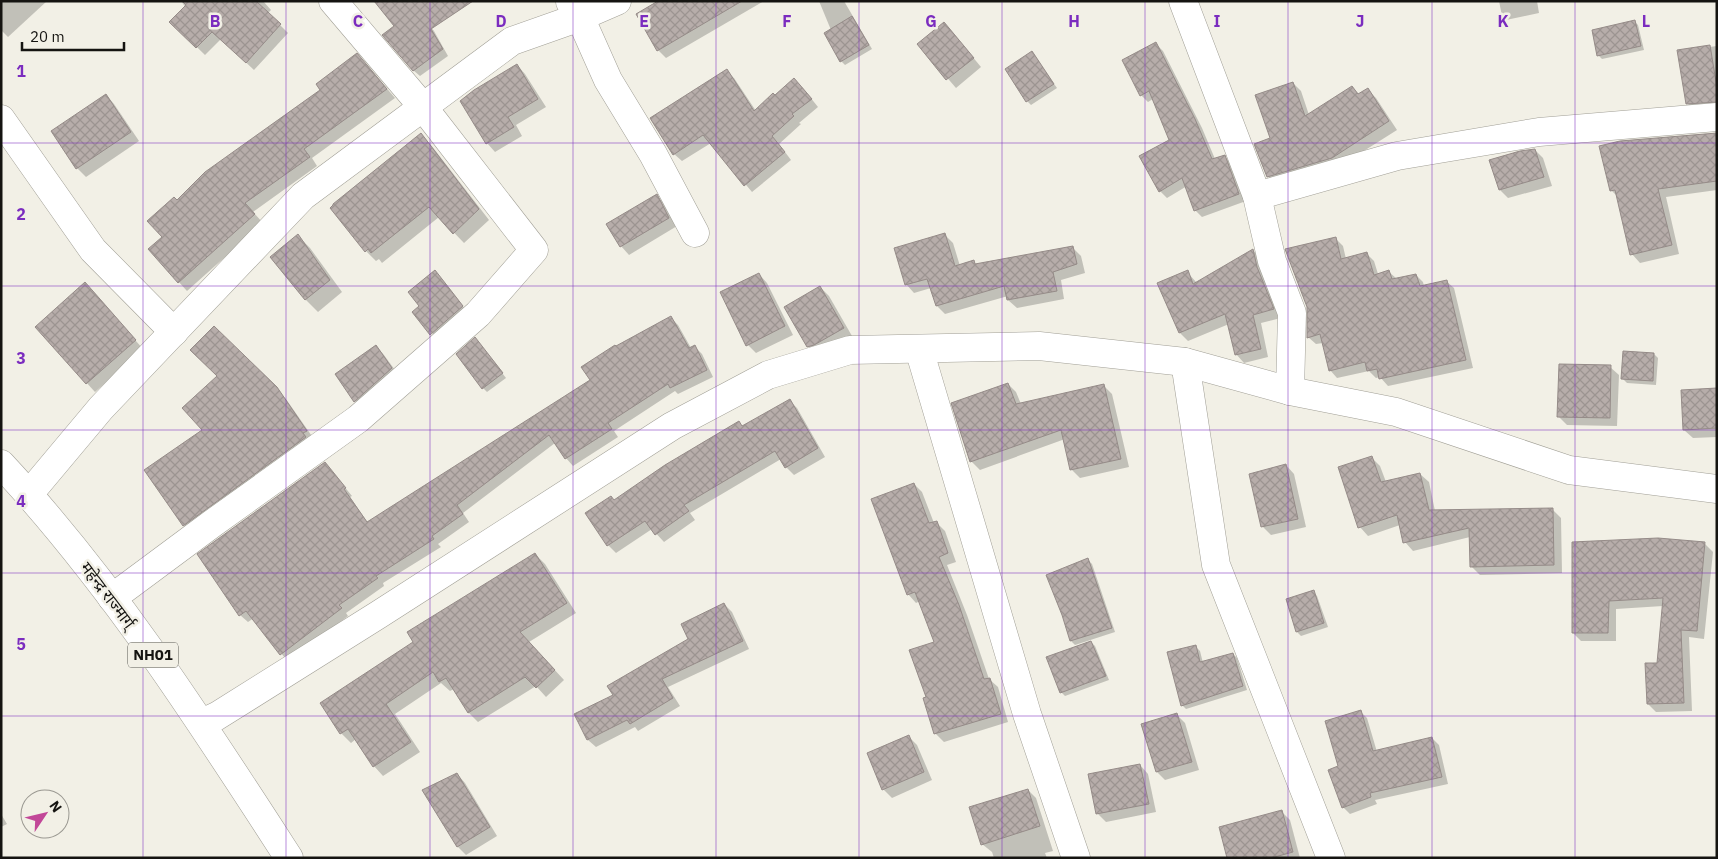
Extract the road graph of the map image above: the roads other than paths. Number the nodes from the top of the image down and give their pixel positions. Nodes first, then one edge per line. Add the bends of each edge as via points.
1 (333, 1) edge
2 (616, 1) edge
3 (1183, 1) edge
4 (574, 9) edge
5 (423, 107) junction
6 (1717, 117) edge
7 (1, 119) edge
8 (1257, 196) junction
9 (695, 233) dead end
10 (174, 332) junction
11 (919, 349) junction
12 (1185, 362) junction
13 (1290, 391) junction
14 (1, 464) edge
15 (1717, 489) edge
16 (30, 494) junction
17 (112, 598) junction
18 (202, 723) junction
19 (289, 858) edge
20 (1076, 858) edge
21 (1330, 858) edge

1 - 5 main road
2 - 4 main road
3 - 8 main road
4 - 5 main road via 512,41
4 - 9 main road via 608,80 653,154
5 - 10 main road via 303,196
5 - 17 main road via 534,250 478,314 358,420
6 - 8 main road via 1540,132 1397,156
7 - 10 main road via 93,250
8 - 13 main road via 1272,261 1292,313
10 - 16 main road via 102,408
11 - 12 main road via 1039,346
11 - 18 main road via 850,350 768,375 672,426 370,621
11 - 20 main road via 1027,714
12 - 13 main road
12 - 21 main road via 1216,565
13 - 15 main road via 1396,412 1569,470
14 - 16 main road, महेन्द्र राज्मार्ग् / NH01
16 - 17 main road, महेन्द्र राज्मार्ग् / NH01
17 - 18 main road, महेन्द्र राज्मार्ग् / NH01
18 - 19 main road, महेन्द्र राज्मार्ग् / NH01

